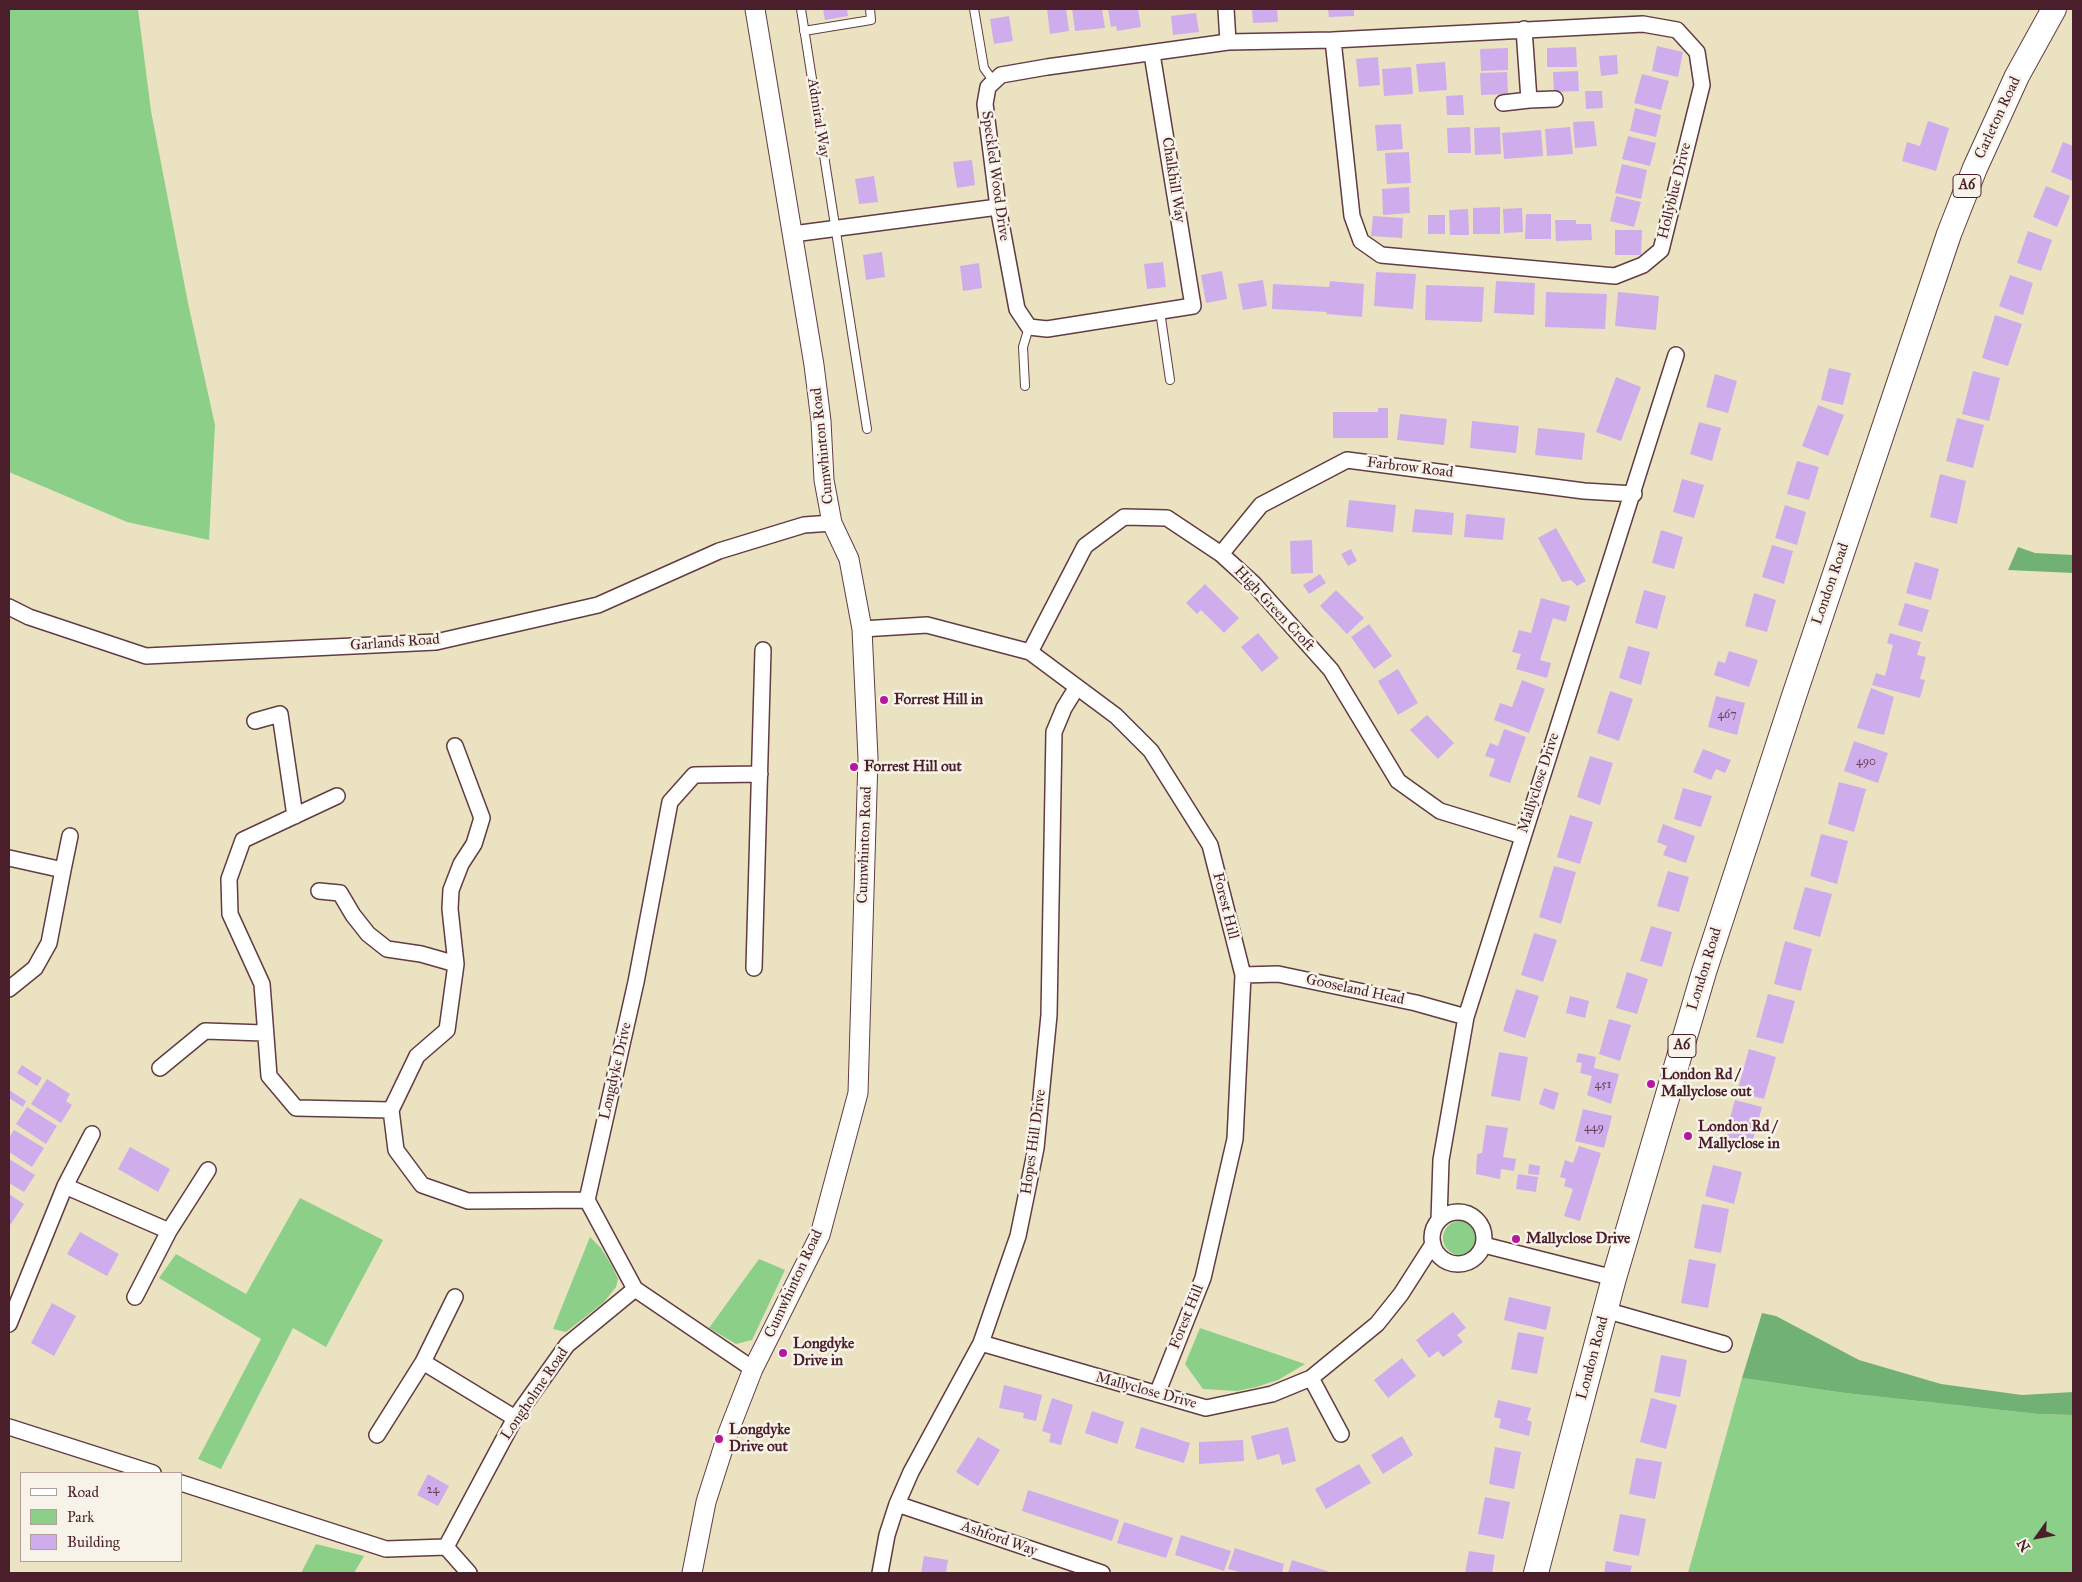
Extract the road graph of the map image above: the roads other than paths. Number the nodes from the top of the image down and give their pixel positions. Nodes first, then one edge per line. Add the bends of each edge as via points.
1 (755, 9) edge
2 (801, 9) edge
3 (870, 9) edge
4 (974, 9) edge
5 (1226, 9) edge
6 (2054, 9) edge
7 (1524, 29) junction
8 (804, 31) junction
9 (1333, 40) junction
10 (1228, 42) junction
11 (1152, 54) junction
12 (994, 82) junction
13 (1555, 99) dead end
14 (1529, 100) junction
15 (1503, 103) dead end
16 (998, 207) junction
17 (835, 228) junction
18 (793, 234) junction
19 (1160, 311) junction
20 (1029, 328) junction
21 (1676, 355) dead end
22 (1902, 373) joint
23 (1170, 380) dead end
24 (1026, 386) dead end
25 (867, 429) dead end
26 (1634, 494) junction
27 (832, 523) junction
28 (1221, 554) junction
29 (9, 607) edge
30 (862, 629) junction
31 (763, 650) dead end
32 (1030, 652) junction
33 (1077, 687) junction
34 (255, 721) dead end
35 (455, 746) dead end
36 (760, 774) junction
37 (337, 796) dead end
38 (295, 816) junction
39 (70, 836) dead end
40 (1522, 836) junction
41 (9, 858) edge
42 (63, 870) junction
43 (319, 891) dead end
44 (456, 964) junction
45 (754, 968) dead end
46 (1243, 975) junction
47 (9, 989) edge
48 (1466, 1017) junction
49 (264, 1032) junction
50 (160, 1068) dead end
51 (391, 1110) junction
52 (92, 1134) dead end
53 (208, 1170) dead end
54 (65, 1186) junction
55 (587, 1200) junction
56 (1439, 1220) junction
57 (169, 1232) junction
58 (1433, 1244) junction
59 (1484, 1245) junction
60 (1614, 1278) junction
61 (635, 1289) junction
62 (135, 1297) dead end
63 (455, 1298) dead end
64 (1605, 1310) junction
65 (9, 1324) edge
66 (981, 1343) junction
67 (1724, 1344) dead end
68 (423, 1362) junction
69 (753, 1369) junction
70 (1310, 1378) junction
71 (1157, 1394) junction
72 (514, 1418) junction
73 (9, 1427) edge
74 (1341, 1434) dead end
75 (377, 1435) dead end
76 (149, 1472) edge
77 (182, 1483) edge
78 (897, 1504) junction
79 (446, 1547) junction
80 (469, 1573) edge
81 (692, 1573) edge
82 (880, 1573) edge
83 (1102, 1573) edge
84 (1536, 1573) edge

1 - 18 street, Cumwhinton Road
2 - 8 lane, Admiral Way
3 - 8 lane via 871,20
4 - 12 lane via 984,68
5 - 10 street
6 - 22 main road, Carleton Road / A6 via 2017,76 1974,168
7 - 9 street, Hollyblue Drive
7 - 9 street, Hollyblue Drive via 1643,24 1677,30 1698,52 1702,85 1661,250 1643,265 1615,276 1381,255 1361,242 1352,216
7 - 14 street
8 - 17 lane, Admiral Way
9 - 10 street, Hollyblue Drive
10 - 11 street
11 - 12 street via 1047,66 1001,75
11 - 19 street, Chalkhill Way via 1193,306
12 - 16 street, Speckled Wood Drive via 988,87 985,104
13 - 14 street
14 - 15 street
16 - 17 street
16 - 20 street, Speckled Wood Drive via 1017,309
17 - 18 street
17 - 25 lane, Admiral Way
18 - 27 street, Cumwhinton Road via 814,365 824,480
19 - 20 street via 1047,329
19 - 23 lane
20 - 24 lane via 1023,347
21 - 26 street, Mallyclose Drive
22 - 60 main road, London Road / A6 via 1704,972
26 - 28 street, Farbrow Road via 1584,491 1347,460 1261,505
26 - 40 street, Mallyclose Drive
27 - 29 street, Garlands Road via 804,525 719,551 598,605 436,642 146,656 28,617
27 - 30 street, Cumwhinton Road via 849,559
28 - 32 street, High Green Croft via 1167,518 1124,517 1085,546
28 - 40 street, High Green Croft via 1254,584 1331,670 1398,782 1440,811
30 - 32 street, Forest Hill via 927,625
30 - 69 street, Cumwhinton Road via 868,758 858,1093 820,1235
31 - 36 street
32 - 33 street, Forest Hill
33 - 46 street, Forest Hill via 1116,716 1152,751 1210,845
33 - 66 street, Hopes Hill Drive via 1054,732 1049,1015 1036,1148 1018,1236
34 - 38 street via 280,714
35 - 44 street via 482,818 474,844 461,864 451,890
36 - 45 street
36 - 55 street, Longdyke Drive via 694,775 670,802 636,982
37 - 38 street
38 - 49 street via 243,840 229,879 230,914 262,984
39 - 42 street
40 - 48 street, Mallyclose Drive
41 - 42 street
42 - 47 street via 49,942 35,968
43 - 44 street via 340,893 368,934 387,948
44 - 51 street via 447,1030 417,1056
46 - 48 street, Gooseland Head via 1278,974
46 - 71 street, Forest Hill via 1235,1139 1203,1278
48 - 56 street, Mallyclose Drive via 1441,1160
49 - 50 street via 205,1031
49 - 51 street via 269,1076 296,1108
51 - 55 street via 396,1150 422,1185 468,1201
52 - 54 street
53 - 57 street
54 - 57 street
54 - 65 street
55 - 61 street
56 - 58 street, Mallyclose Drive via 1432,1235
56 - 59 street via 1460,1211 1474,1216 1483,1229
57 - 62 street
58 - 59 street via 1441,1257 1455,1264 1470,1261
58 - 70 street, Mallyclose Drive via 1402,1294 1377,1324
59 - 60 street
60 - 64 main road, London Road / A6
61 - 69 street
61 - 72 street, Longholme Road via 566,1345
63 - 68 street
64 - 67 street
64 - 84 main road, London Road / A6
66 - 71 street, Mallyclose Drive
66 - 78 street, Hopes Hill Drive
68 - 72 street
68 - 75 street
69 - 81 street, Cumwhinton Road via 706,1502
70 - 71 street, Mallyclose Drive via 1272,1394 1206,1408
70 - 74 street
72 - 79 street, Longholme Road
73 - 76 street
77 - 79 street via 386,1549
78 - 82 street, Hopes Hill Drive
78 - 83 street, Ashford Way
79 - 80 street

